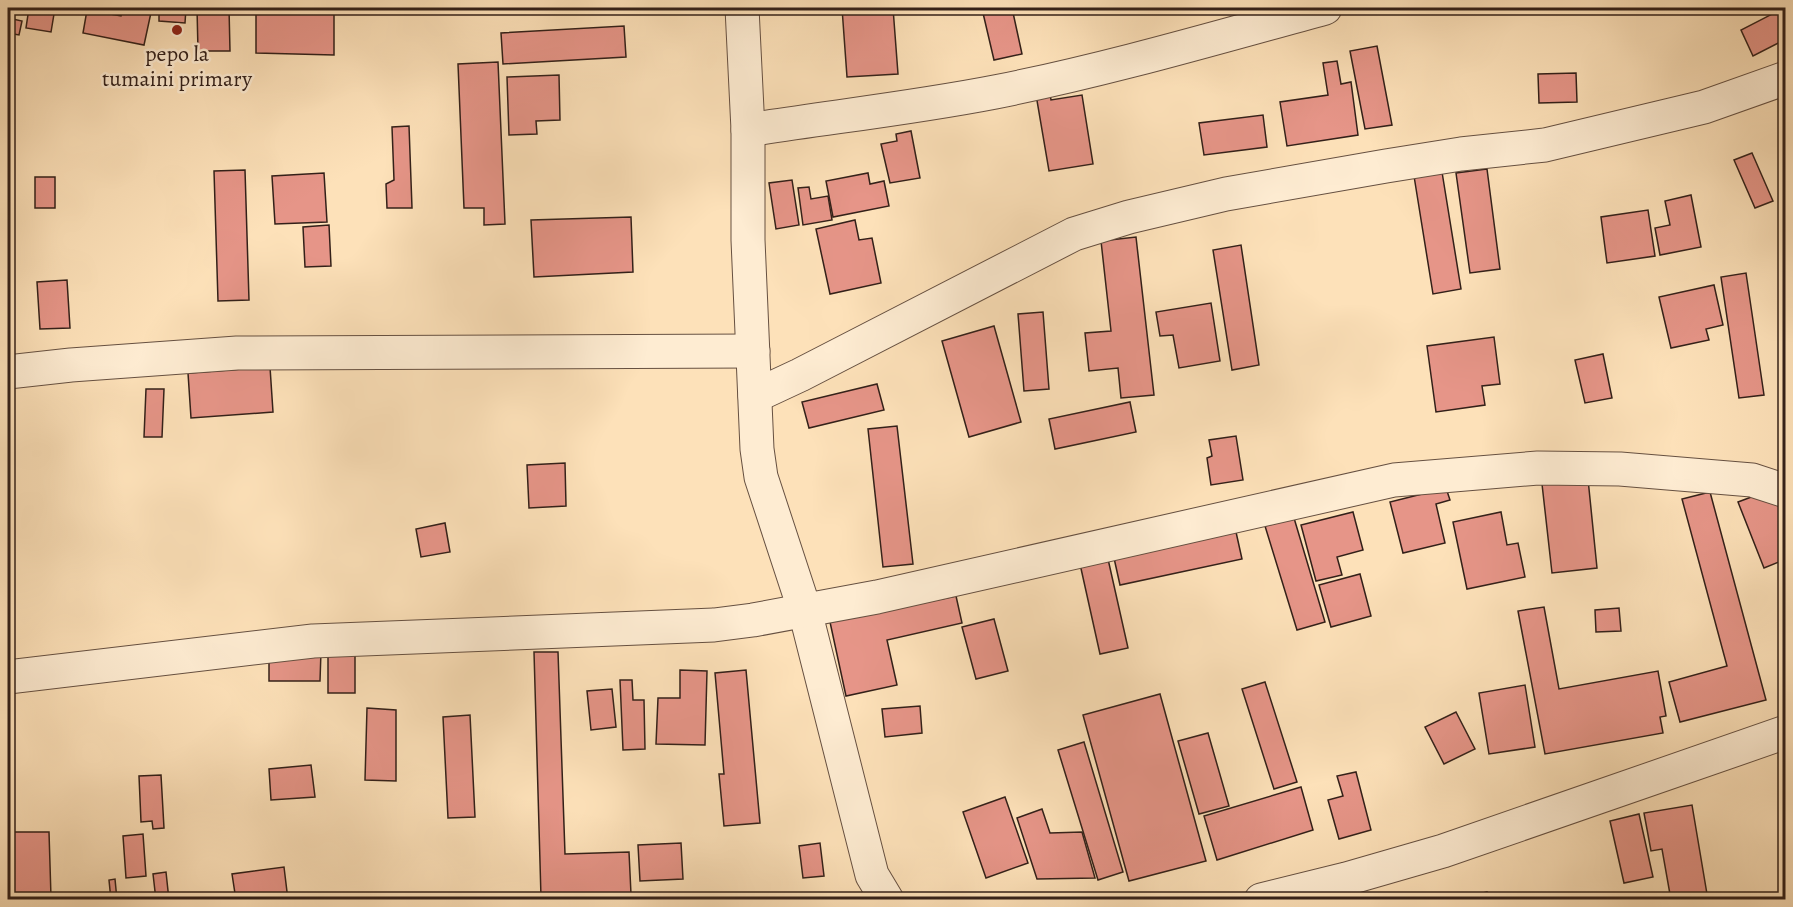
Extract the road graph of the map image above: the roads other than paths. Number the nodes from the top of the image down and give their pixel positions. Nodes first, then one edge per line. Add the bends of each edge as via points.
1 (742, 8) edge
2 (1325, 8) edge
3 (1785, 78) edge
4 (748, 130) junction
5 (753, 351) junction
6 (8, 372) edge
7 (755, 396) junction
8 (1785, 491) edge
9 (805, 612) junction
10 (8, 677) edge
11 (1785, 732) edge
12 (886, 900) edge
13 (1261, 900) edge

1 - 4 street
2 - 4 street via 1054,79
3 - 7 street via 1704,107 1545,145 1461,154 1226,194 1128,217 1074,234
4 - 5 street
5 - 6 street via 237,353
5 - 7 street
7 - 9 street via 761,477
8 - 9 street via 1752,480 1620,469 1538,468 1412,478 1342,490
9 - 10 street via 714,625 313,641
9 - 12 street via 872,875
11 - 13 street via 1443,851

